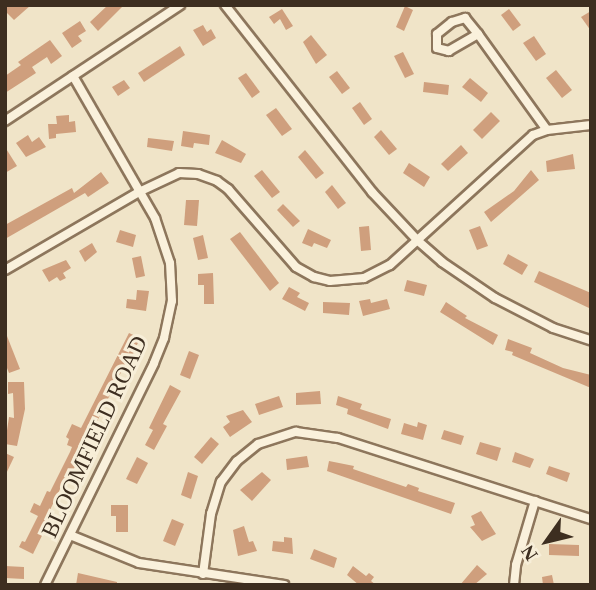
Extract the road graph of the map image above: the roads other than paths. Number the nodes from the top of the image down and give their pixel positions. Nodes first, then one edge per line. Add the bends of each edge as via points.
1 (180, 5) edge
2 (225, 5) edge
3 (478, 34) junction
4 (73, 76) junction
5 (5, 121) edge
6 (591, 125) edge
7 (547, 130) junction
8 (141, 191) junction
9 (417, 240) junction
10 (5, 270) edge
11 (591, 340) edge
12 (535, 501) junction
13 (591, 519) edge
14 (70, 536) junction
15 (203, 574) junction
16 (45, 585) edge
17 (284, 585) edge
18 (514, 585) edge

1 - 4 street
2 - 9 street via 372,192
3 - 3 street via 465,18 460,19 437,34 437,48 449,51
3 - 7 street
4 - 5 street
4 - 8 street, BLOOMFIELD ROAD
6 - 7 street
7 - 9 street via 518,146
8 - 9 street via 179,173 217,181 296,267 330,281 351,281 382,271
8 - 10 street
8 - 14 street, BLOOMFIELD ROAD via 170,263 170,316 154,363
9 - 11 street via 495,298
12 - 13 street
12 - 15 street via 338,438 296,432 258,444 236,461 221,482 211,514
12 - 18 street
14 - 15 street via 139,563
14 - 16 street, BLOOMFIELD ROAD
15 - 17 street

